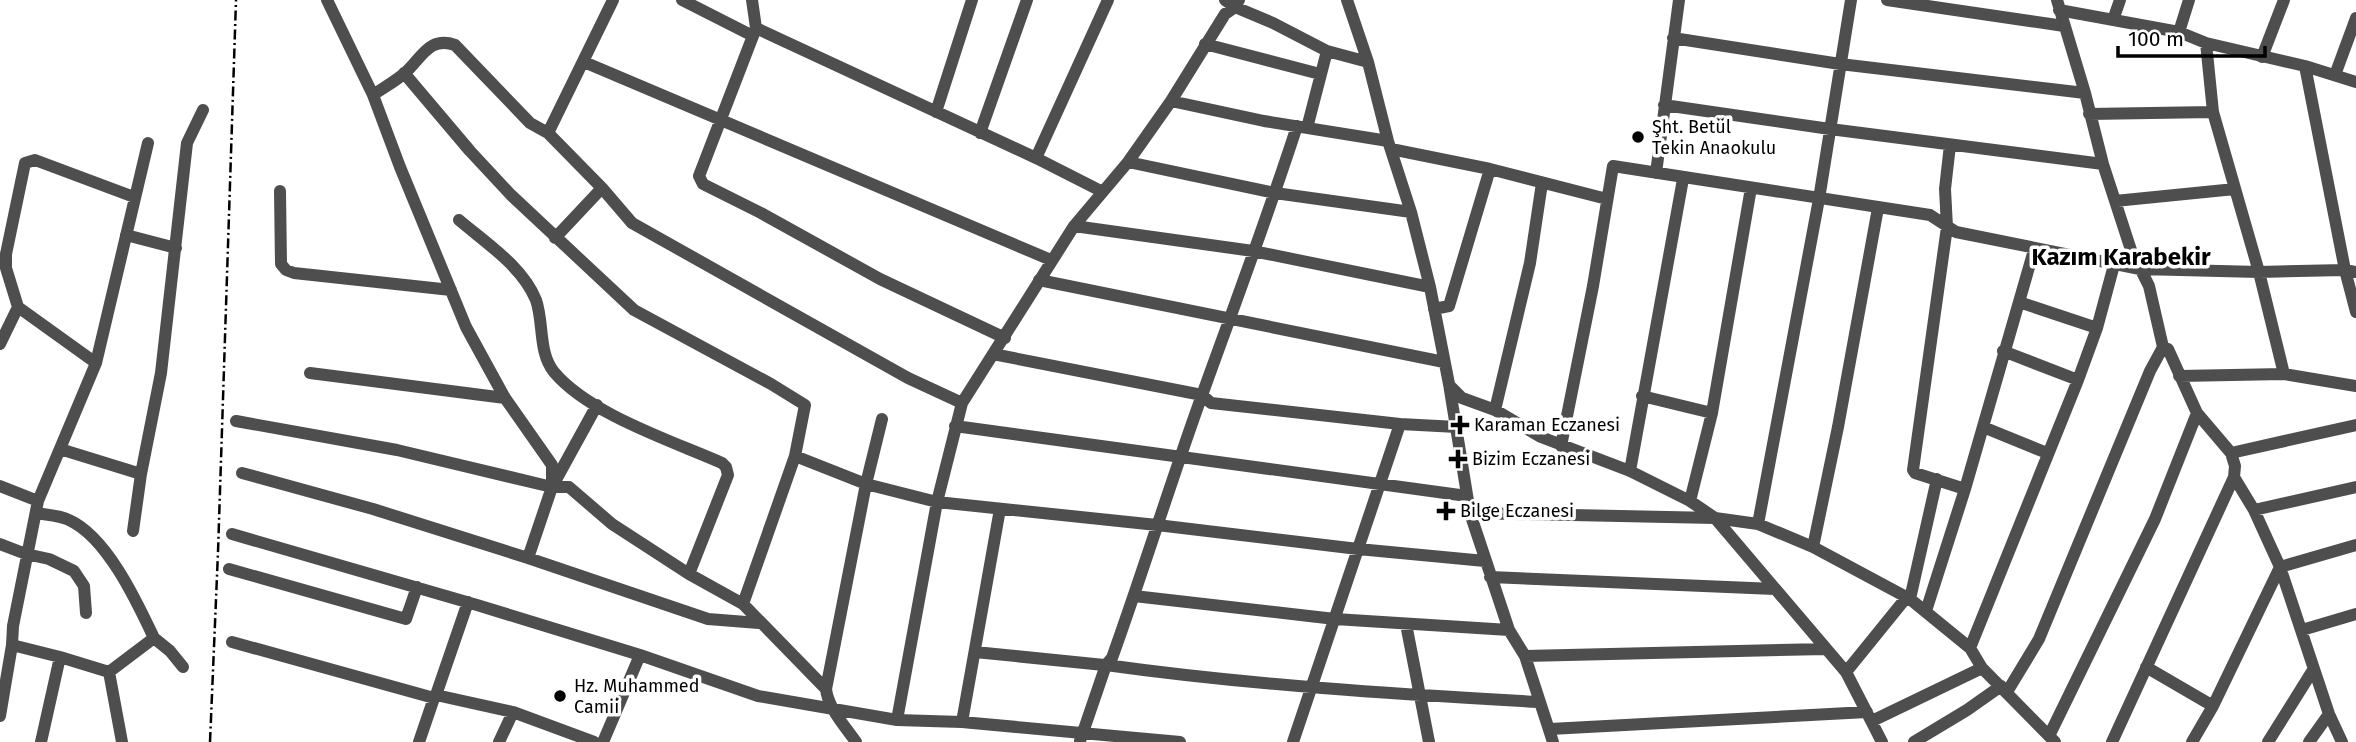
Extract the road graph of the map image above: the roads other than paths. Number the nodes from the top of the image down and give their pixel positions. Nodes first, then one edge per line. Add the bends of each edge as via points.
1 (327, 0) edge
2 (613, 0) edge
3 (682, 0) edge
4 (752, 0) edge
5 (972, 0) edge
6 (1027, 0) edge
7 (1108, 0) edge
8 (1347, 0) edge
9 (1679, 0) edge
10 (1851, 0) edge
11 (1887, 0) edge
12 (2120, 0) edge
13 (2189, 0) edge
14 (2284, 0) edge
15 (1233, 2) edge
16 (2058, 5) edge
17 (2356, 18) edge
18 (2113, 20) junction
19 (2064, 26) junction
20 (754, 32) junction
21 (2179, 33) junction
22 (1673, 38) junction
23 (2206, 43) junction
24 (1205, 44) junction
25 (1327, 51) junction
26 (2262, 57) junction
27 (584, 62) junction
28 (1368, 62) junction
29 (1840, 64) junction
30 (2305, 66) junction
31 (404, 74) junction
32 (1320, 74) junction
33 (2335, 75) junction
34 (2356, 82) edge
35 (2085, 93) junction
36 (373, 95) junction
37 (1171, 101) junction
38 (1664, 105) junction
39 (203, 110) dead end
40 (936, 112) junction
41 (2213, 112) junction
42 (2089, 114) junction
43 (720, 121) junction
44 (1302, 127) junction
45 (1830, 129) junction
46 (548, 133) junction
47 (980, 133) junction
48 (148, 143) dead end
49 (1389, 145) junction
50 (1950, 145) junction
51 (1036, 158) junction
52 (1128, 162) junction
53 (2103, 164) junction
54 (1490, 169) junction
55 (1656, 173) junction
56 (1683, 178) junction
57 (1542, 183) junction
58 (602, 188) junction
59 (1751, 188) junction
60 (2235, 190) junction
61 (280, 191) dead end
62 (1101, 191) junction
63 (1275, 193) junction
64 (134, 197) junction
65 (1607, 199) junction
66 (1819, 199) junction
67 (2115, 201) junction
68 (1878, 208) junction
69 (1411, 212) junction
70 (459, 220) dead end
71 (1074, 226) junction
72 (1947, 227) junction
73 (126, 235) junction
74 (555, 238) junction
75 (176, 248) junction
76 (2034, 250) junction
77 (1254, 251) junction
78 (1051, 260) junction
79 (2114, 265) junction
80 (2140, 269) junction
81 (2350, 271) edge
82 (2259, 272) junction
83 (1039, 280) junction
84 (1430, 287) junction
85 (451, 290) junction
86 (2019, 302) junction
87 (18, 307) junction
88 (1434, 309) junction
89 (2356, 312) edge
90 (1229, 319) junction
91 (2097, 328) junction
92 (1005, 338) junction
93 (0, 344) edge
94 (2163, 347) junction
95 (2003, 351) junction
96 (993, 354) junction
97 (1444, 362) junction
98 (96, 363) junction
99 (310, 373) dead end
100 (2284, 374) junction
101 (2179, 376) junction
102 (2078, 380) junction
103 (1449, 384) junction
104 (2356, 386) edge
105 (1202, 395) junction
106 (1642, 396) junction
107 (505, 398) junction
108 (962, 403) junction
109 (597, 405) junction
110 (1495, 410) junction
111 (2197, 412) junction
112 (1712, 413) junction
113 (882, 419) dead end
114 (236, 421) dead end
115 (1400, 424) junction
116 (2356, 425) edge
117 (955, 426) junction
118 (1457, 427) junction
119 (1983, 427) junction
120 (1561, 446) junction
121 (60, 449) junction
122 (2047, 453) junction
123 (2231, 453) junction
124 (795, 456) junction
125 (1180, 458) junction
126 (1630, 471) junction
127 (243, 473) dead end
128 (141, 474) junction
129 (2234, 477) junction
130 (1937, 479) junction
131 (1381, 483) junction
132 (866, 484) junction
133 (0, 486) edge
134 (552, 487) junction
135 (2356, 487) edge
136 (1965, 489) junction
137 (1467, 496) junction
138 (1690, 501) junction
139 (937, 502) junction
140 (37, 507) junction
141 (1000, 509) junction
142 (2254, 510) junction
143 (1470, 513) junction
144 (1715, 517) junction
145 (1758, 524) junction
146 (1157, 525) junction
147 (133, 531) dead end
148 (232, 534) dead end
149 (0, 544) edge
150 (2356, 545) edge
151 (1813, 547) junction
152 (1358, 549) junction
153 (26, 554) junction
154 (528, 558) junction
155 (1485, 561) junction
156 (2280, 567) junction
157 (229, 569) dead end
158 (690, 574) junction
159 (1490, 577) junction
160 (417, 587) junction
161 (1775, 589) junction
162 (1134, 596) junction
163 (1908, 598) junction
164 (468, 602) junction
165 (743, 604) junction
166 (1926, 611) junction
167 (86, 613) dead end
168 (2356, 614) edge
169 (1335, 619) junction
170 (759, 622) junction
171 (1406, 624) junction
172 (2302, 629) junction
173 (1509, 630) junction
174 (154, 638) junction
175 (232, 642) dead end
176 (12, 645) junction
177 (1970, 648) junction
178 (1826, 649) junction
179 (975, 652) junction
180 (640, 655) junction
181 (1525, 656) junction
182 (60, 657) junction
183 (1106, 666) junction
184 (183, 667) dead end
185 (2146, 667) junction
186 (1982, 668) junction
187 (2313, 670) junction
188 (109, 672) junction
189 (1846, 673) junction
190 (1311, 685) junction
191 (826, 689) junction
192 (2004, 689) junction
193 (1420, 695) junction
194 (435, 696) junction
195 (1539, 702) junction
196 (2213, 706) junction
197 (834, 711) junction
198 (513, 712) junction
199 (2329, 714) junction
200 (0, 716) edge
201 (1870, 717) junction
202 (897, 720) junction
203 (962, 722) junction
204 (1551, 735) edge
205 (1081, 738) edge
206 (2052, 739) edge
207 (41, 742) edge
208 (122, 742) edge
209 (419, 742) edge
210 (499, 742) edge
211 (594, 742) edge
212 (603, 742) edge
213 (856, 742) edge
214 (1181, 742) edge
215 (1293, 742) edge
216 (1429, 742) edge
217 (1882, 742) edge
218 (1914, 742) edge
219 (2112, 742) edge
220 (2192, 742) edge
221 (2268, 742) edge
222 (2309, 742) edge
223 (2342, 742) edge

1 - 36 street
2 - 27 street
3 - 20 street
4 - 20 street
5 - 40 street
6 - 47 street
7 - 51 street
8 - 28 street
9 - 22 street
10 - 29 street
11 - 19 street
12 - 18 street
13 - 21 street
14 - 26 street
15 - 24 street
15 - 25 street
16 - 18 street
16 - 19 street
17 - 33 street
18 - 21 street
19 - 35 street
20 - 40 street
20 - 43 street
21 - 23 street
22 - 29 street
22 - 38 street
23 - 26 street
23 - 41 street
24 - 32 street
24 - 37 street
25 - 28 street
25 - 32 street
26 - 30 street
27 - 43 street
27 - 46 street
28 - 49 street
29 - 35 street
29 - 45 street
30 - 33 street
30 - 81 street
31 - 36 street
31 - 46 street via 431,46 445,41 456,45 530,123
31 - 74 street via 470,151
32 - 44 street
33 - 34 street
35 - 42 street
36 - 85 street
37 - 44 street
37 - 52 street
38 - 45 street
38 - 55 street
39 - 75 street via 187,143
40 - 47 street
41 - 42 street
41 - 60 street
42 - 53 street
43 - 78 street
43 - 92 street via 699,176 703,184 880,279
44 - 49 street
44 - 63 street
45 - 50 street
45 - 66 street
46 - 58 street
47 - 51 street
48 - 64 street
49 - 54 street
49 - 69 street
50 - 53 street
50 - 72 street
51 - 62 street
52 - 62 street
52 - 63 street
53 - 67 street
54 - 57 street
54 - 88 street via 1449,306
55 - 56 street
55 - 65 street via 1613,166
56 - 59 street
56 - 106 street
57 - 65 street
57 - 110 street via 1530,263
58 - 74 street
58 - 108 street via 632,223 908,378
59 - 66 street
59 - 112 street
60 - 67 street
60 - 82 street
61 - 85 street via 281,264 286,270
62 - 71 street
63 - 69 street
63 - 77 street
64 - 73 street
64 - 87 street via 35,160 25,163 6,254
65 - 120 street
66 - 68 street
66 - 145 street
67 - 80 street
68 - 72 street via 1930,215
68 - 151 street
69 - 84 street
70 - 109 street via 528,285 537,303 553,370
71 - 77 street
71 - 78 street
72 - 76 street
72 - 130 street via 1913,470
73 - 75 street
73 - 98 street
74 - 124 street via 634,310 805,405
75 - 128 street via 161,373
76 - 79 street
76 - 86 street
77 - 84 street
77 - 90 street
78 - 83 street
79 - 80 street
79 - 91 street
80 - 82 street
80 - 94 street
81 - 82 street
81 - 89 street
82 - 100 street
83 - 90 street
83 - 92 street
84 - 88 street
85 - 107 street
86 - 91 street
86 - 95 street
87 - 93 street
87 - 98 street
88 - 97 street
90 - 97 street
90 - 105 street
91 - 102 street
92 - 96 street
94 - 101 street
94 - 192 street via 2039,639
95 - 102 street
95 - 119 street
96 - 105 street
96 - 108 street
97 - 103 street
98 - 121 street
99 - 107 street
100 - 101 street
100 - 104 street
101 - 111 street
102 - 122 street
103 - 110 street via 1462,398
103 - 118 street
105 - 115 street via 1211,403
105 - 125 street
106 - 112 street
106 - 126 street
107 - 134 street via 552,465
108 - 117 street
109 - 134 street
109 - 158 street via 726,467 728,475
110 - 120 street
111 - 123 street
111 - 206 street via 2155,519
112 - 138 street
113 - 132 street
114 - 134 street via 397,450
115 - 118 street
115 - 131 street
116 - 123 street
117 - 125 street
117 - 139 street
118 - 137 street
119 - 122 street
119 - 136 street
120 - 126 street
121 - 128 street
121 - 140 street
122 - 177 street
123 - 129 street
124 - 132 street
124 - 165 street
125 - 131 street
125 - 146 street
126 - 138 street
127 - 154 street
128 - 147 street
129 - 142 street
129 - 185 street
130 - 136 street
130 - 163 street
131 - 137 street
131 - 152 street
132 - 139 street
132 - 191 street
133 - 140 street
134 - 154 street
134 - 158 street via 569,487 612,524
135 - 142 street
136 - 166 street
137 - 143 street
138 - 144 street
139 - 141 street
139 - 202 street
140 - 153 street
140 - 174 street via 89,533 126,580
141 - 146 street
141 - 179 street
142 - 156 street
143 - 144 street
143 - 155 street
144 - 145 street
144 - 161 street
145 - 151 street
146 - 152 street
146 - 162 street
148 - 160 street
149 - 153 street
150 - 156 street
151 - 163 street
152 - 155 street
152 - 169 street
153 - 167 street via 74,571 84,586
153 - 176 street
154 - 170 street via 708,619
155 - 159 street
156 - 172 street
156 - 196 street
157 - 160 street via 406,619
158 - 165 street
159 - 161 street
159 - 173 street
160 - 164 street
161 - 178 street
162 - 169 street
162 - 183 street
163 - 166 street
163 - 189 street
164 - 180 street
164 - 194 street
165 - 170 street
166 - 177 street
168 - 172 street
169 - 171 street
169 - 190 street
170 - 191 street
171 - 173 street
171 - 193 street
172 - 187 street
173 - 181 street
174 - 184 street
174 - 188 street
175 - 194 street
176 - 182 street
176 - 200 street
177 - 186 street
178 - 181 street
178 - 189 street
179 - 183 street
179 - 203 street
180 - 197 street via 758,696
180 - 212 street
181 - 195 street
182 - 188 street
182 - 207 street
183 - 190 street
183 - 205 street
185 - 196 street
185 - 219 street
186 - 192 street
186 - 201 street
187 - 199 street
187 - 221 street
188 - 208 street
189 - 201 street
190 - 193 street
190 - 215 street
191 - 197 street
192 - 206 street
192 - 218 street
193 - 195 street
193 - 216 street
194 - 198 street
194 - 209 street
195 - 204 street
196 - 220 street
197 - 202 street
197 - 213 street
198 - 210 street
198 - 211 street
199 - 222 street
199 - 223 street
201 - 204 street
201 - 217 street
202 - 203 street
203 - 205 street
205 - 214 street

